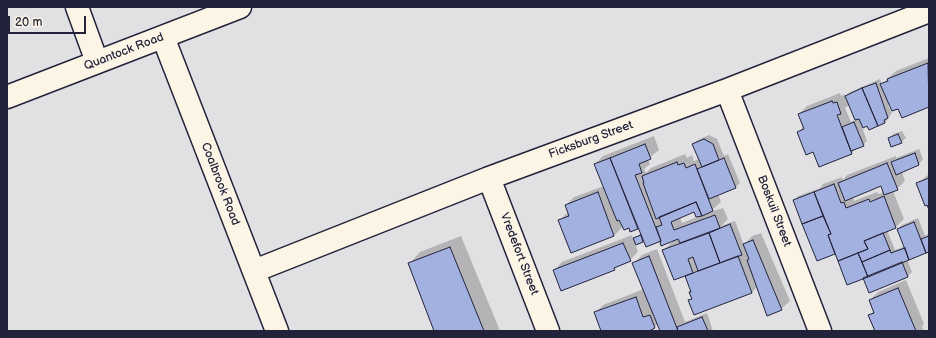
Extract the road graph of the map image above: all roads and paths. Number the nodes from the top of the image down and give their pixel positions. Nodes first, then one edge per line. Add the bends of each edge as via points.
1 (77, 7) edge
2 (240, 7) edge
3 (929, 11) edge
4 (163, 37) junction
5 (97, 62) junction
6 (727, 90) junction
7 (7, 97) edge
8 (489, 178) junction
9 (254, 271) junction
10 (277, 331) edge
11 (548, 331) edge
12 (820, 331) edge

1 - 5 street
2 - 4 street, Quantock Road
3 - 6 street, Ficksburg Street
4 - 5 street, Quantock Road
4 - 9 street, Coalbrook Road
5 - 7 street, Quantock Road
6 - 8 street, Ficksburg Street
6 - 12 street, Boskuil Street
8 - 9 street, Ficksburg Street
8 - 11 street, Vredefort Street
9 - 10 street, Coalbrook Road

